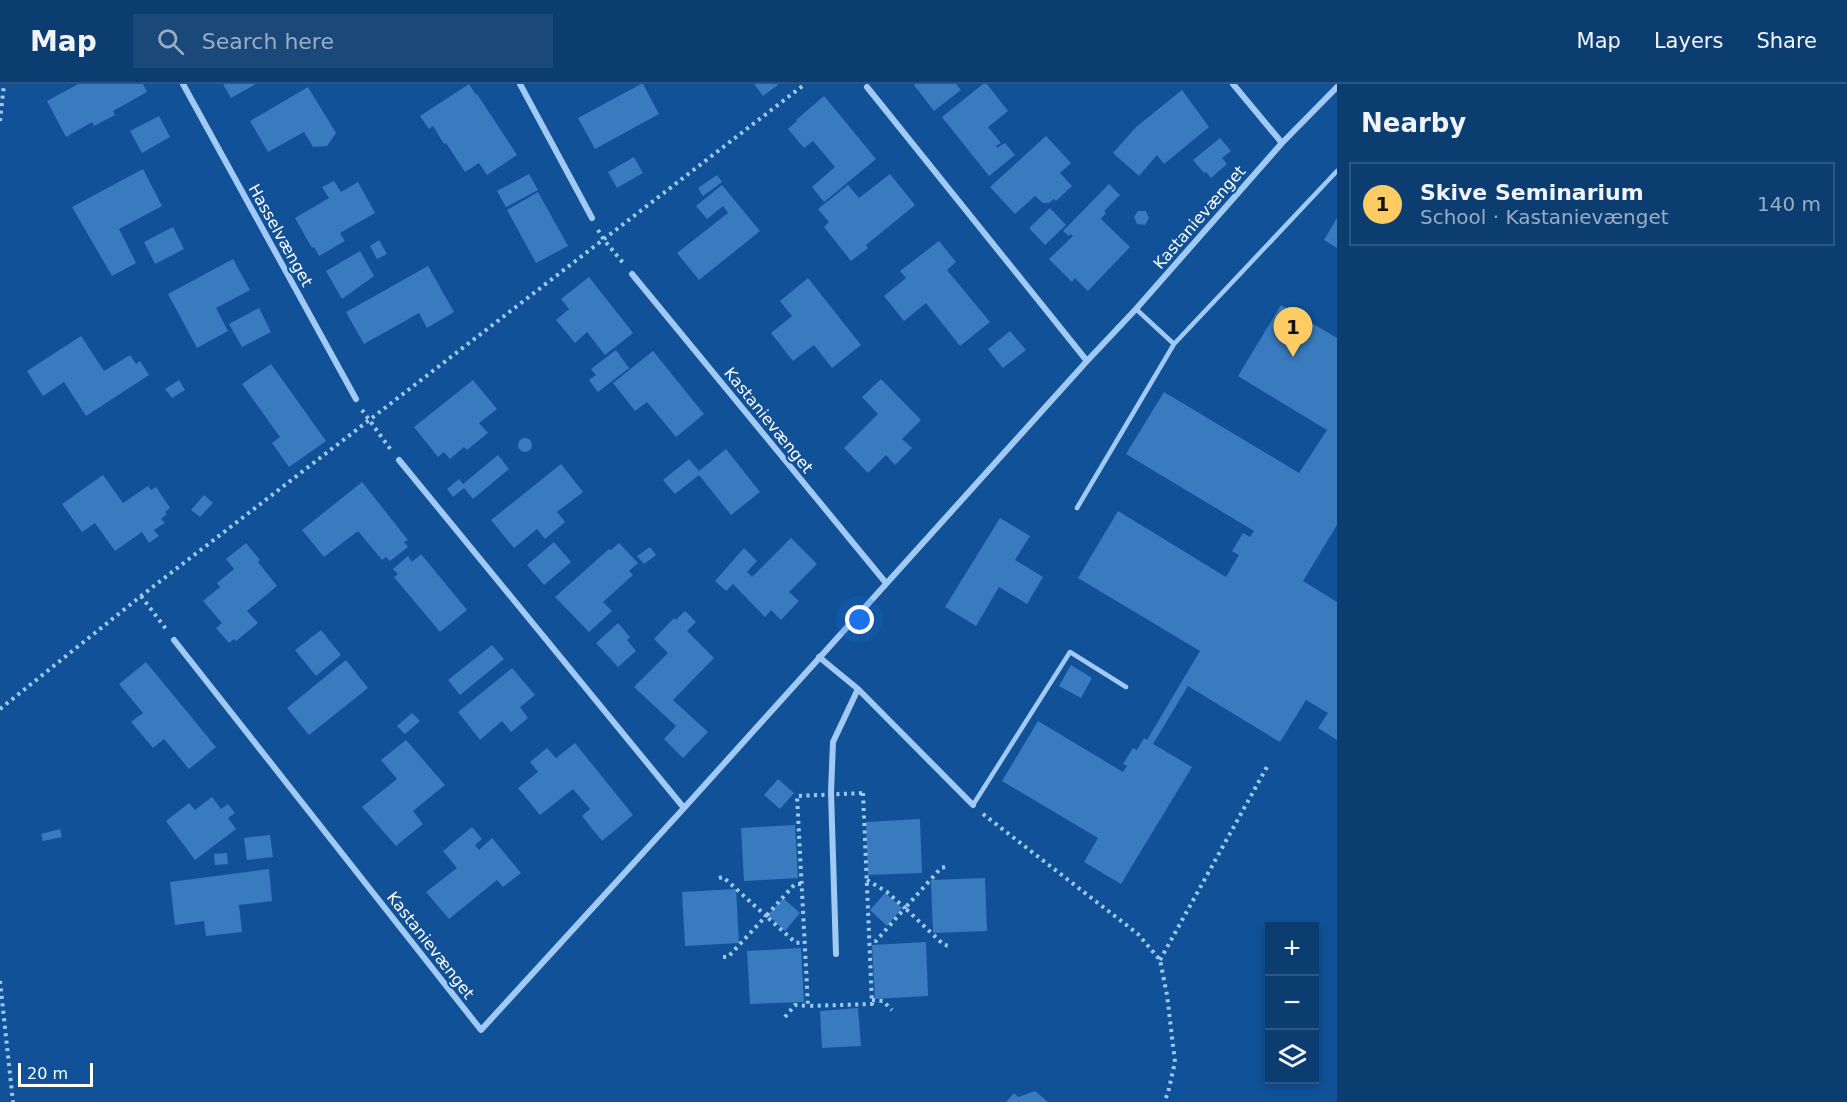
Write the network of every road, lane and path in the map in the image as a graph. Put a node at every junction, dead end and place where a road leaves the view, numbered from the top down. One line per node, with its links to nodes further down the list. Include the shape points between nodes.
1 (4, 84): 8 (path)
2 (183, 84): 17 (street, Hasselvænget)
3 (520, 84): 11 (street)
4 (805, 84): 12 (path)
5 (1233, 84): 9 (street)
6 (867, 87): 16 (street)
7 (1337, 87): 9 (street, Kastanievænget)
8 (0, 121)
9 (1282, 143): 14 (street, Kastanievænget)
10 (1337, 171): 15 (lane)
11 (592, 218): 12 (path)
12 (604, 240): 13 (path); 18 (path)
13 (632, 274): 21 (street, Kastanievænget)
14 (1136, 309): 15 (lane); 16 (street, Kastanievænget)
15 (1174, 344): 20 (lane)
16 (1087, 361): 21 (street, Kastanievænget)
17 (356, 399): 18 (path)
18 (369, 421): 19 (path); 22 (path)
19 (399, 460): 30 (street)
20 (1077, 508)
21 (886, 583): 24 (street, Kastanievænget)
22 (141, 596): 23 (path); 27 (path)
23 (174, 640): 30 (street, Kastanievænget, via 481,1030)
24 (819, 657): 26 (street); 30 (street, Kastanievænget)
25 (1126, 687): 29 (lane, via 1070,652)
26 (858, 689): 29 (street); 40 (street, via 833,742)
27 (0, 709)
28 (1268, 765): 42 (path)
29 (972, 805): 42 (path, via 1138,934)
30 (684, 808)
31 (945, 867): 35 (path)
32 (719, 878): 36 (path, via 723,877)
33 (867, 879): 35 (path)
34 (801, 884): 36 (path, via 795,884)
35 (905, 908): 37 (path, via 876,940); 39 (path, via 944,945)
36 (766, 916): 38 (path, via 796,943); 41 (path, via 728,957)
37 (870, 941)
38 (804, 942)
39 (951, 946)
40 (836, 954)
41 (723, 957)
42 (1160, 960): 49 (path, via 1175,1062)
43 (0, 981): 48 (path)
44 (872, 1000): 46 (path, via 883,1001)
45 (808, 1006): 47 (path, via 795,1005)
46 (892, 1010)
47 (785, 1017)
48 (13, 1102)
49 (1164, 1102)

